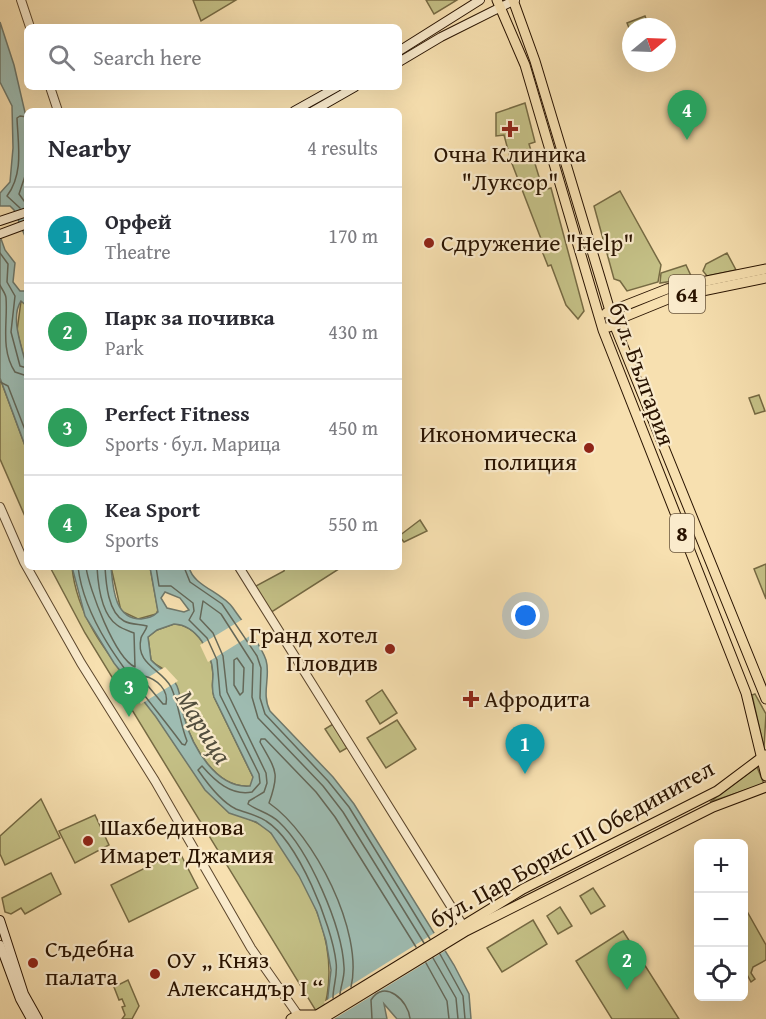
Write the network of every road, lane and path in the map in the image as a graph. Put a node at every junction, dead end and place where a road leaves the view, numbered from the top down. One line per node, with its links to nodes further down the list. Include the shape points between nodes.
1 (21, 0): 5 (street)
2 (480, 0): 6 (main road)
3 (514, 0): 4 (main road); 20 (main road, бул. България / 8, via 536,61)
4 (499, 4): 7 (main road); 21 (main road, бул. България / 8, via 525,65)
5 (29, 24)
6 (402, 49)
7 (402, 60)
8 (51, 90): 11 (street)
9 (332, 90): 12 (main road)
10 (350, 90): 13 (main road)
11 (57, 108)
12 (299, 108)
13 (318, 108)
14 (24, 213): 15 (main road)
15 (0, 221)
16 (24, 225): 17 (main road)
17 (0, 234)
18 (766, 269): 20 (main road, 64, via 667,289)
19 (766, 278): 22 (main road, 64, via 674,297)
20 (609, 311): 21 (main road, 64); 22 (main road, бул. България / 8)
21 (599, 317): 23 (main road, бул. България / 8)
22 (614, 324): 23 (main road, 64); 28 (main road, бул. България / 8)
23 (603, 330): 29 (main road, бул. България / 8, via 742,684)
24 (0, 507): 25 (street)
25 (24, 562)
26 (29, 570): 36 (street, via 226,907)
27 (241, 570): 33 (street)
28 (766, 699)
29 (764, 756): 30 (main road, 8); 33 (main road, бул. Цар Борис III Обединител, via 717,791)
30 (766, 776)
31 (766, 787): 34 (main road, бул. Цар Борис III Обединител, via 705,810)
32 (0, 920): 38 (main road, via 24,994)
33 (462, 924): 34 (main road, бул. Цар Борис III Обединител)
34 (448, 938): 36 (main road, бул. Цар Борис III Обединител)
35 (0, 945): 37 (main road)
36 (303, 1016)
37 (31, 1019)
38 (39, 1019)

